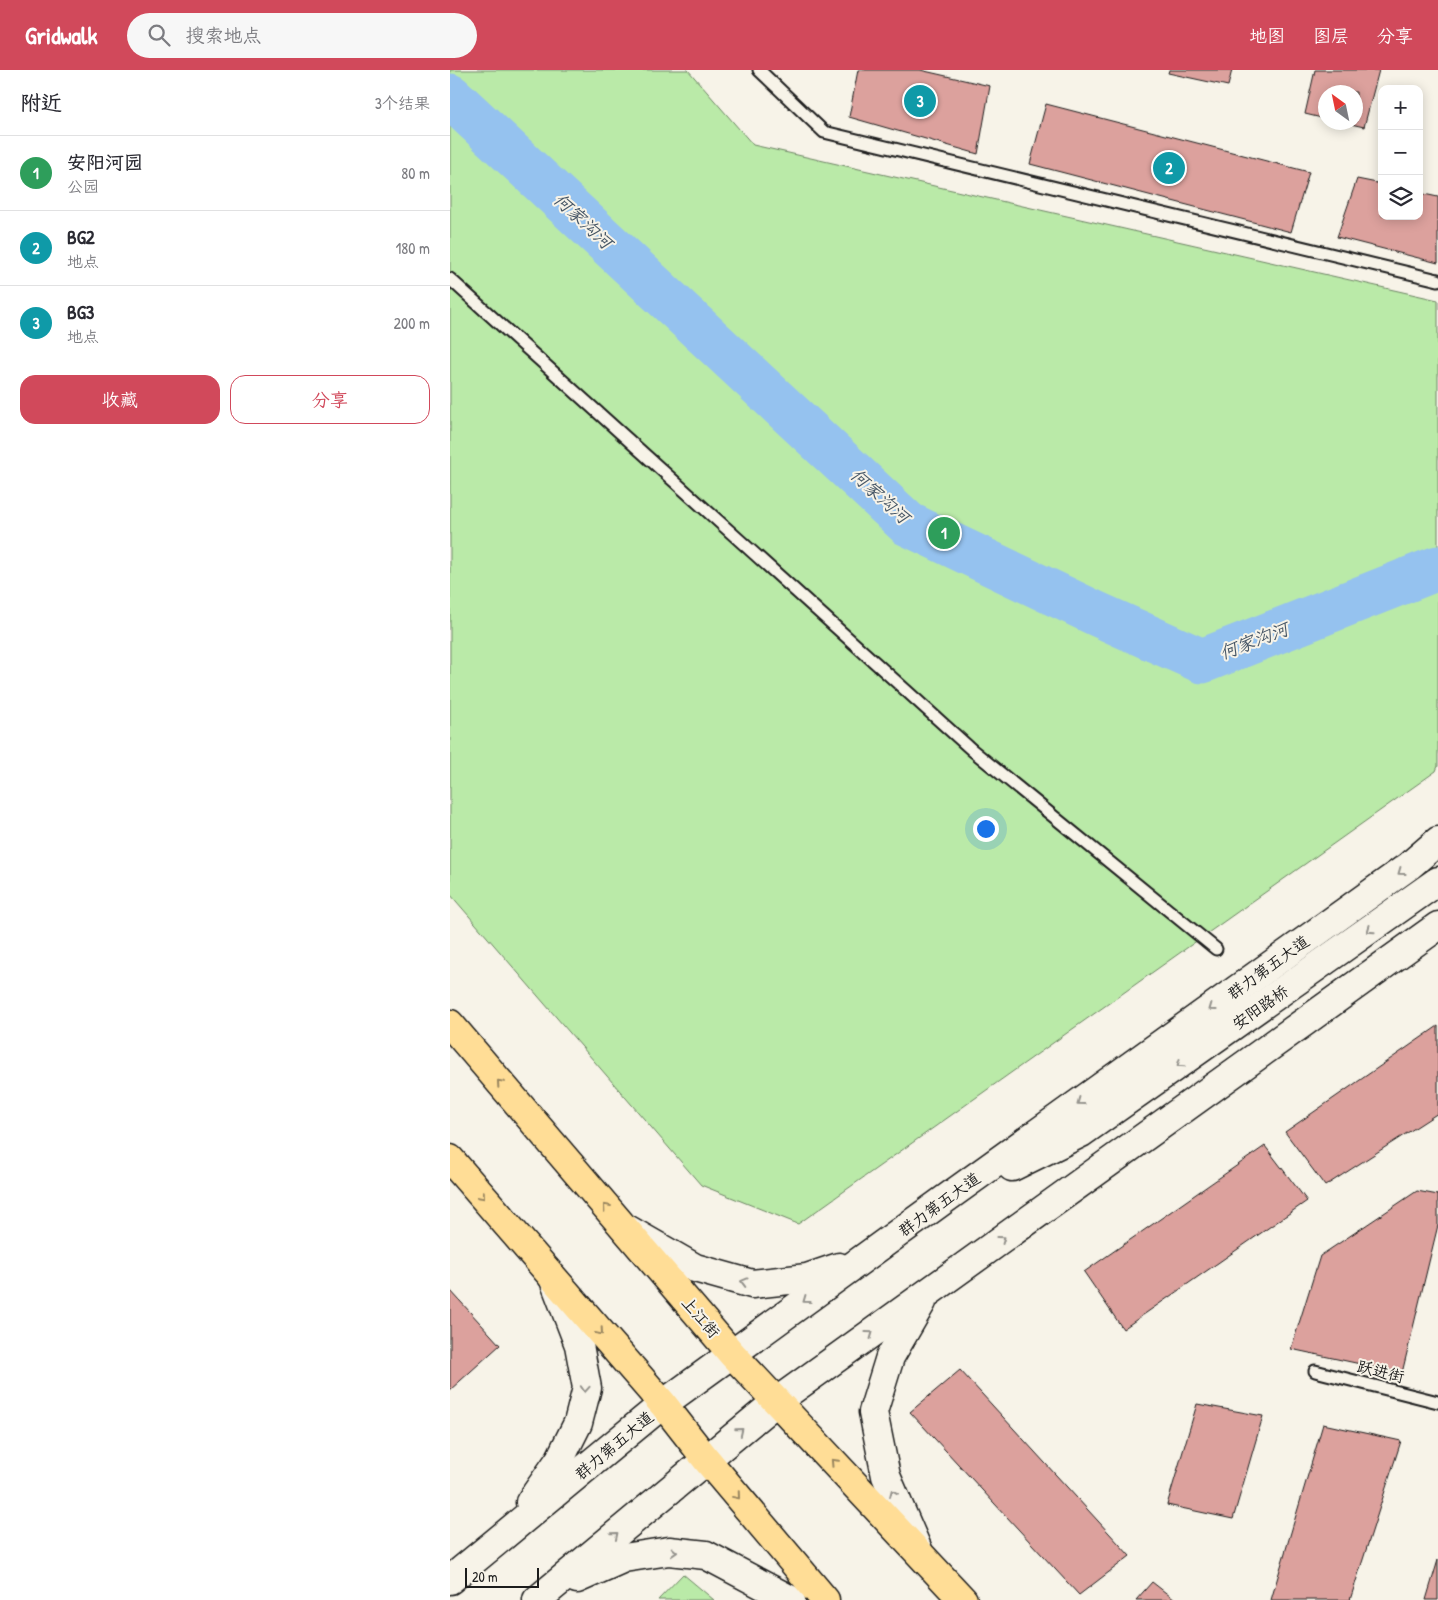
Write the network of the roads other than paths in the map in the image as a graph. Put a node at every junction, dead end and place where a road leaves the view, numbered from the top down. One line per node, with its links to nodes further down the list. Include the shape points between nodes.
1 (759, 70): 3 (lane, via 824,132)
2 (450, 279): 7 (lane, via 972,750)
3 (1438, 280)
4 (1438, 841): 10 (main road, 群力第五大道, one-way to 10, via 1401,872)
5 (1438, 882): 10 (main road, 安阳路桥, one-way to 10, via 1081,1133)
6 (1438, 926): 14 (main road, one-way to 6)
7 (1216, 949)
8 (450, 1024): 11 (main road, 上江街, one-way to 8)
9 (450, 1159): 13 (main road, one-way to 13)
10 (941, 1202): 12 (main road, 群力第五大道)
11 (624, 1228): 12 (main road, one-way to 11, via 807,1278 752,1284 695,1268); 15 (main road, 上江街)
12 (860, 1261): 15 (main road, 群力第五大道, one-way to 15)
13 (552, 1276): 19 (main road, one-way to 19); 21 (main road, one-way to 21, via 579,1345 587,1388 578,1423 560,1459)
14 (927, 1293): 17 (main road, one-way to 14); 22 (main road, one-way to 14, via 886,1476 873,1412 890,1357)
15 (732, 1354): 17 (main road, 上江街); 19 (main road, 群力第五大道)
16 (1315, 1371): 18 (lane, 跃进街)
17 (777, 1401): 20 (main road, one-way to 17); 22 (main road, 上江街, one-way to 17)
18 (1438, 1402)
19 (663, 1404): 20 (main road); 21 (main road, 群力第五大道)
20 (706, 1459): 24 (main road, one-way to 20); 26 (main road, one-way to 26)
21 (512, 1530): 23 (main road, 群力第五大道)
22 (919, 1554): 27 (main road, 上江街)
23 (450, 1580)
24 (542, 1596): 25 (main road, one-way to 25, via 624,1558 669,1551 706,1555)
25 (791, 1600)
26 (825, 1600)
27 (963, 1600)

